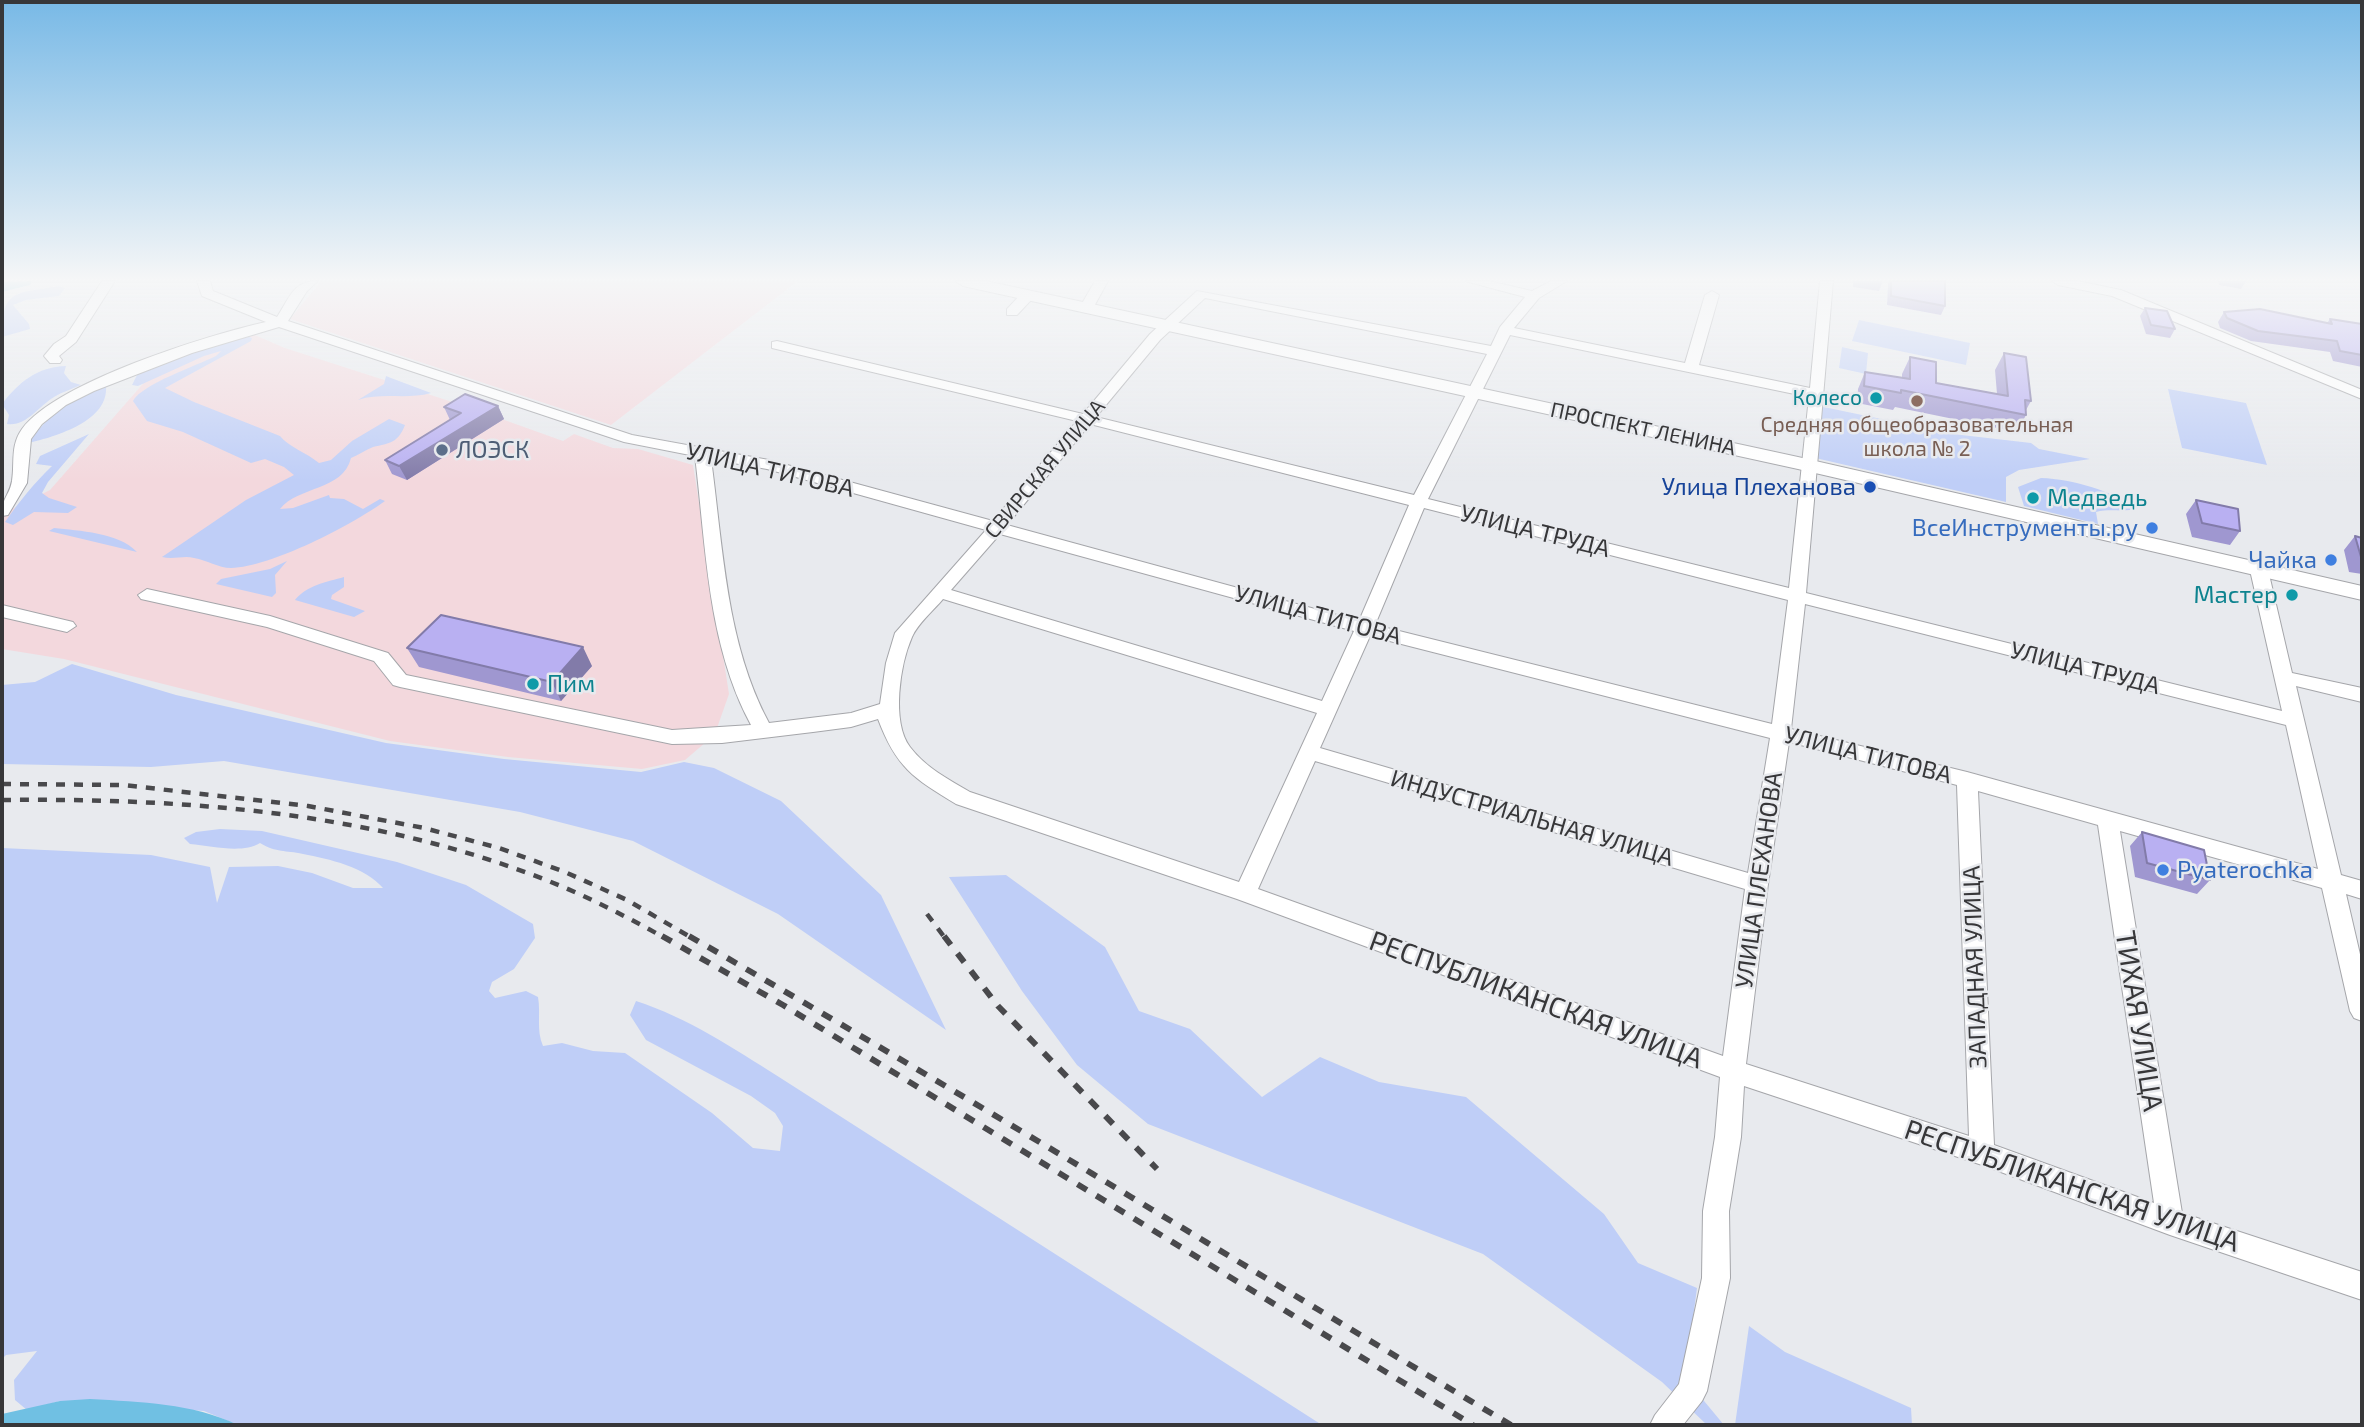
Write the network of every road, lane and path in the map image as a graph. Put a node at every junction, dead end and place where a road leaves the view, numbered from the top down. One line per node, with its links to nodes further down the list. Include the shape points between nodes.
1 (58, 348): 14 (street, via 51,356)
2 (191, 348): 23 (street, via 80,392 45,413 21,443 20,479)
3 (354, 348): 20 (street, УЛИЦА ТИТОВА, via 629,439)
4 (788, 348): 19 (street, УЛИЦА ТРУДА)
5 (1149, 348): 19 (street, СВИРСКАЯ УЛИЦА)
6 (1272, 348): 16 (main road, ПРОСПЕКТ ЛЕНИНА)
7 (1477, 348): 13 (street, СВИРСКАЯ УЛИЦА)
8 (1497, 348): 13 (street)
9 (1593, 348): 15 (street)
10 (1697, 348): 15 (street)
11 (1822, 348): 17 (street, УЛИЦА ПЛЕХАНОВА)
12 (2248, 348): 18 (street)
13 (1495, 351): 16 (street)
14 (55, 360)
15 (1691, 367): 17 (street)
16 (1476, 392): 21 (main road, ПРОСПЕКТ ЛЕНИНА); 22 (street)
17 (1818, 394): 21 (street, УЛИЦА ПЛЕХАНОВА)
18 (2362, 395)
19 (1087, 419): 22 (street, УЛИЦА ТРУДА); 24 (street, СВИРСКАЯ УЛИЦА)
20 (702, 453): 24 (street, УЛИЦА ТИТОВА, via 768,465); 38 (street, via 723,616 743,693)
21 (1810, 466): 25 (main road, ПРОСПЕКТ ЛЕНИНА); 29 (street, УЛИЦА ПЛЕХАНОВА)
22 (1419, 501): 29 (street, УЛИЦА ТРУДА); 32 (street)
23 (2, 511)
24 (996, 528): 26 (street, СВИРСКАЯ УЛИЦА); 32 (street, УЛИЦА ТИТОВА)
25 (2259, 570): 27 (main road, ПРОСПЕКТ ЛЕНИНА); 33 (street)
26 (943, 588): 35 (street, РЕСПУБЛИКАНСКАЯ УЛИЦА, via 904,633); 36 (street)
27 (2362, 593)
28 (147, 596): 38 (street, via 271,622 381,657 400,680 672,737)
29 (1797, 596): 37 (street, УЛИЦА ТРУДА); 39 (street, УЛИЦА ПЛЕХАНОВА)
30 (2, 611): 31 (street)
31 (67, 626)
32 (1364, 628): 36 (street); 39 (street, УЛИЦА ТИТОВА)
33 (2283, 677): 34 (street); 37 (street)
34 (2362, 695)
35 (888, 709): 38 (street, via 851,720); 46 (street, РЕСПУБЛИКАНСКАЯ УЛИЦА, via 900,749 923,774 963,799)
36 (1327, 709): 40 (street)
37 (2292, 720): 43 (street)
38 (763, 730)
39 (1781, 733): 41 (street, УЛИЦА ТИТОВА); 44 (street, УЛИЦА ПЛЕХАНОВА)
40 (1308, 751): 44 (street, ИНДУСТРИАЛЬНАЯ УЛИЦА); 46 (street)
41 (1967, 780): 42 (street, УЛИЦА ТИТОВА); 49 (street, ЗАПАДНАЯ УЛИЦА)
42 (2108, 819): 43 (street, УЛИЦА ТИТОВА); 50 (street, ТИХАЯ УЛИЦА)
43 (2330, 882): 45 (street, УЛИЦА ТИТОВА); 47 (street)
44 (1757, 884): 48 (street, УЛИЦА ПЛЕХАНОВА)
45 (2362, 890)
46 (1245, 893): 48 (street, РЕСПУБЛИКАНСКАЯ УЛИЦА)
47 (2362, 1011)
48 (1732, 1071): 49 (street, РЕСПУБЛИКАНСКАЯ УЛИЦА); 52 (street, УЛИЦА ПЛЕХАНОВА, via 1728,1137 1716,1211 1716,1278 1692,1391)
49 (1982, 1153): 50 (street, РЕСПУБЛИКАНСКАЯ УЛИЦА)
50 (2170, 1222): 51 (street, РЕСПУБЛИКАНСКАЯ УЛИЦА)
51 (2362, 1286)
52 (1665, 1425)

